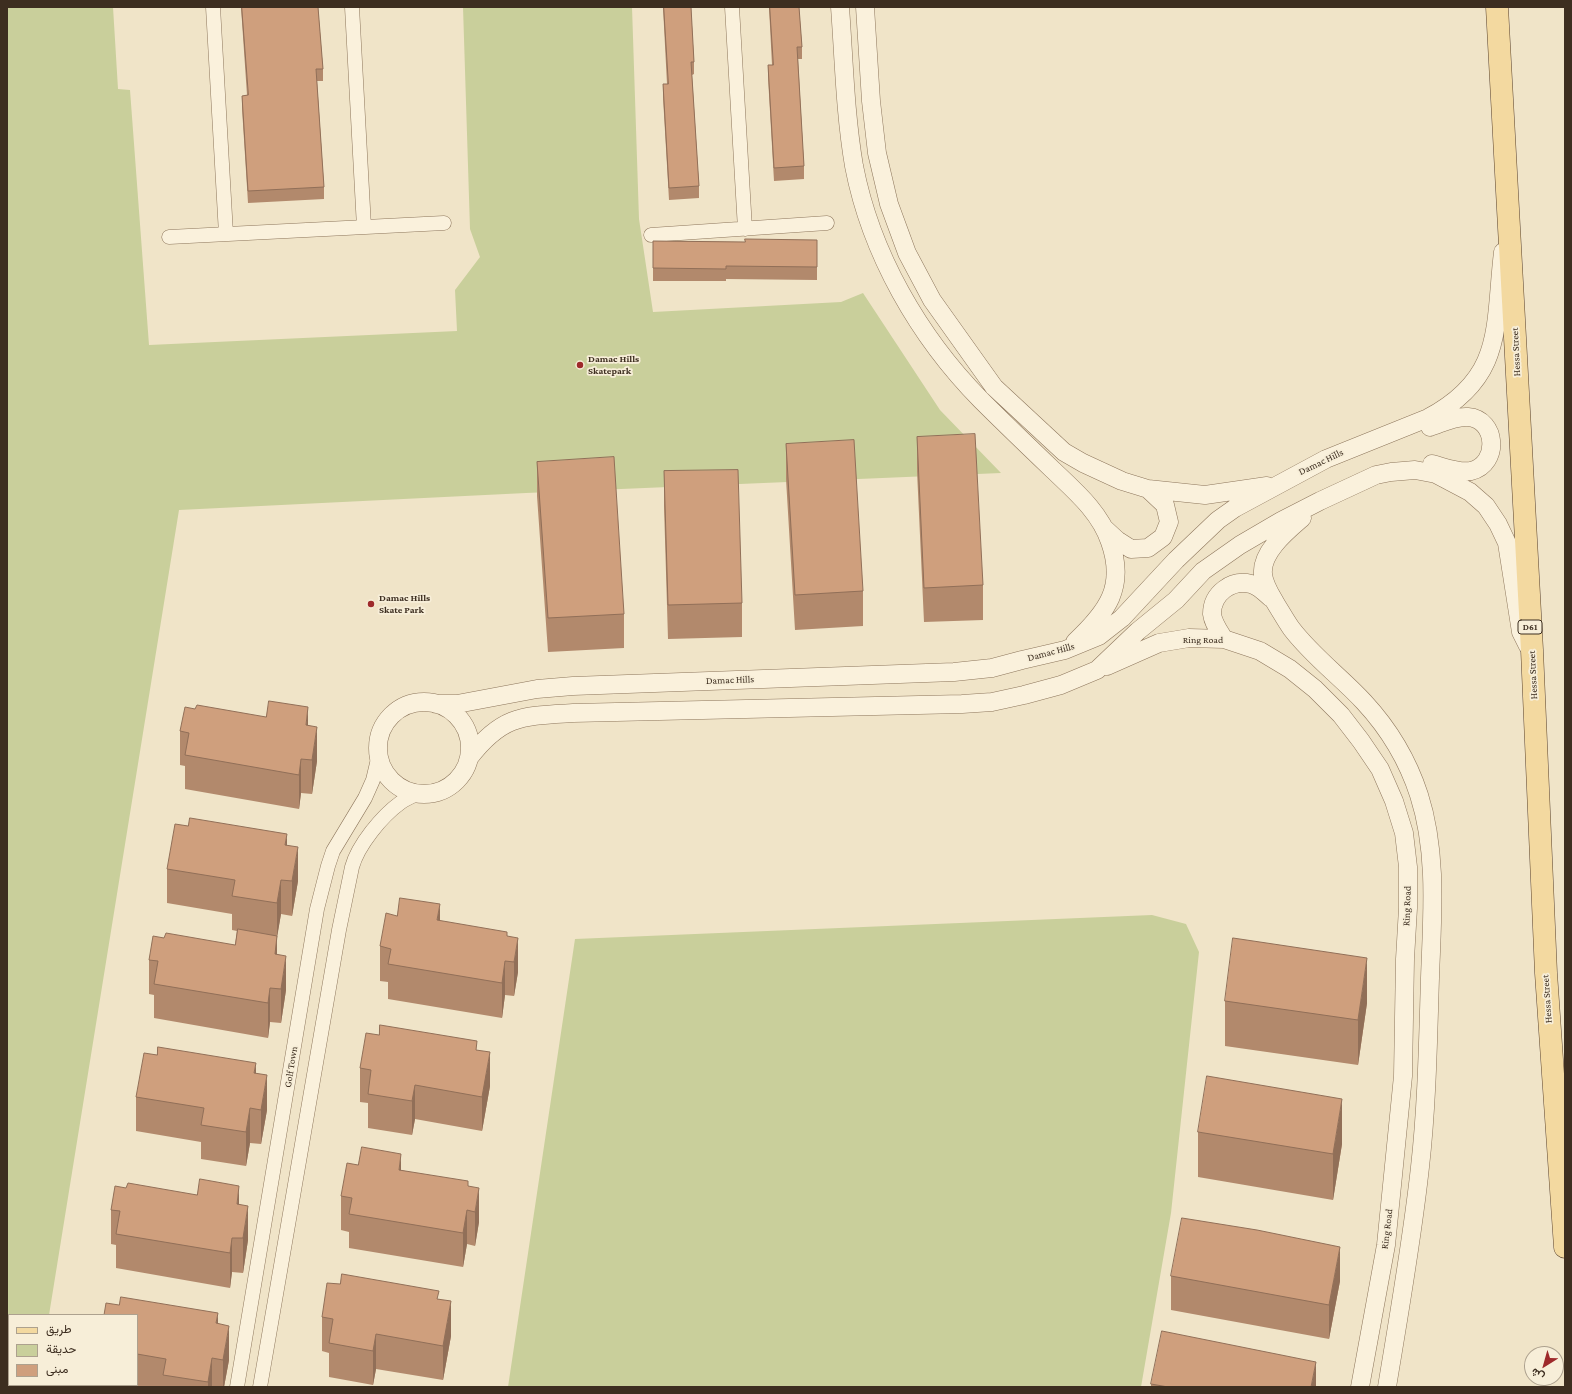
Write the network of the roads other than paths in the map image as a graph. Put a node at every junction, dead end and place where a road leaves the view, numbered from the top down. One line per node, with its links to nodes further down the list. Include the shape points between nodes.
1 (213, 7): 12 (street)
2 (352, 7): 10 (street)
3 (732, 7): 11 (street)
4 (840, 7): 20 (street, via 847,113 855,166 868,218 888,268 914,315 945,360 981,400 1091,508)
5 (865, 7): 18 (street, via 876,153 889,204 907,254 932,300 994,387 1064,452 1122,481)
6 (1497, 7): 7 (main road, Hessa Street / D61)
7 (1508, 207): 15 (street, Damac Hills, via 1495,337 1482,371 1471,386 1444,410); 24 (main road, Hessa Street / D61)
8 (444, 223): 10 (street)
9 (827, 223): 11 (street)
10 (364, 227): 12 (street)
11 (745, 229): 13 (street)
12 (226, 234): 14 (street)
13 (651, 235)
14 (169, 237)
15 (1382, 436): 16 (street, via 1410,432 1459,417 1470,417 1480,421 1492,438 1488,458 1481,466 1472,470 1461,471 1427,462 1414,462); 17 (street, Damac Hills, via 1326,458)
16 (1391, 472): 19 (street, via 1376,475); 24 (street, via 1416,470 1436,474 1470,492 1486,506 1507,543 1521,632)
17 (1278, 484): 18 (street, via 1205,495); 23 (street, Damac Hills, via 1218,520 1176,560 1122,618 1099,636)
18 (1148, 488): 20 (street, via 1166,505 1169,522 1163,537 1148,548 1131,549)
19 (1320, 501): 21 (street, via 1276,541 1266,558 1263,572 1267,588); 25 (street, via 1256,536 1203,571 1176,600)
20 (1104, 528): 23 (street, via 1117,571 1112,591 1104,612)
21 (1275, 602): 22 (street, via 1252,584 1238,583 1225,589 1216,600 1212,614 1214,623); 34 (street, via 1291,628 1365,703 1387,730 1406,762 1419,795 1428,830 1432,911 1426,1086 1409,1252)
22 (1224, 639): 25 (street, Ring Road, via 1189,638 1159,643); 33 (street, Ring Road, via 1260,651 1290,669 1342,715 1380,770 1394,801 1404,833 1408,867 1408,908 1403,1076 1386,1245)
23 (1065, 650): 26 (street, Damac Hills, via 992,668 954,672 573,686 537,689 457,704)
24 (1532, 650): 30 (main road, Hessa Street / D61, via 1546,973)
25 (1096, 670): 27 (street, via 1061,685 992,702 537,715 517,719 498,728)
26 (436, 704): 27 (street, via 452,711 463,724 470,741); 28 (street, via 412,703 401,707 390,716 382,727 378,740)
27 (469, 758): 29 (street, via 465,769 450,786 439,792)
28 (378, 759): 29 (street, via 392,782 403,790); 31 (street, Golf Town, via 365,798 333,851 317,909)
29 (416, 794): 32 (street, via 400,803 375,829 362,845 352,866)
30 (1565, 1247)
31 (237, 1387)
32 (260, 1387)
33 (1360, 1387)
34 (1387, 1387)

